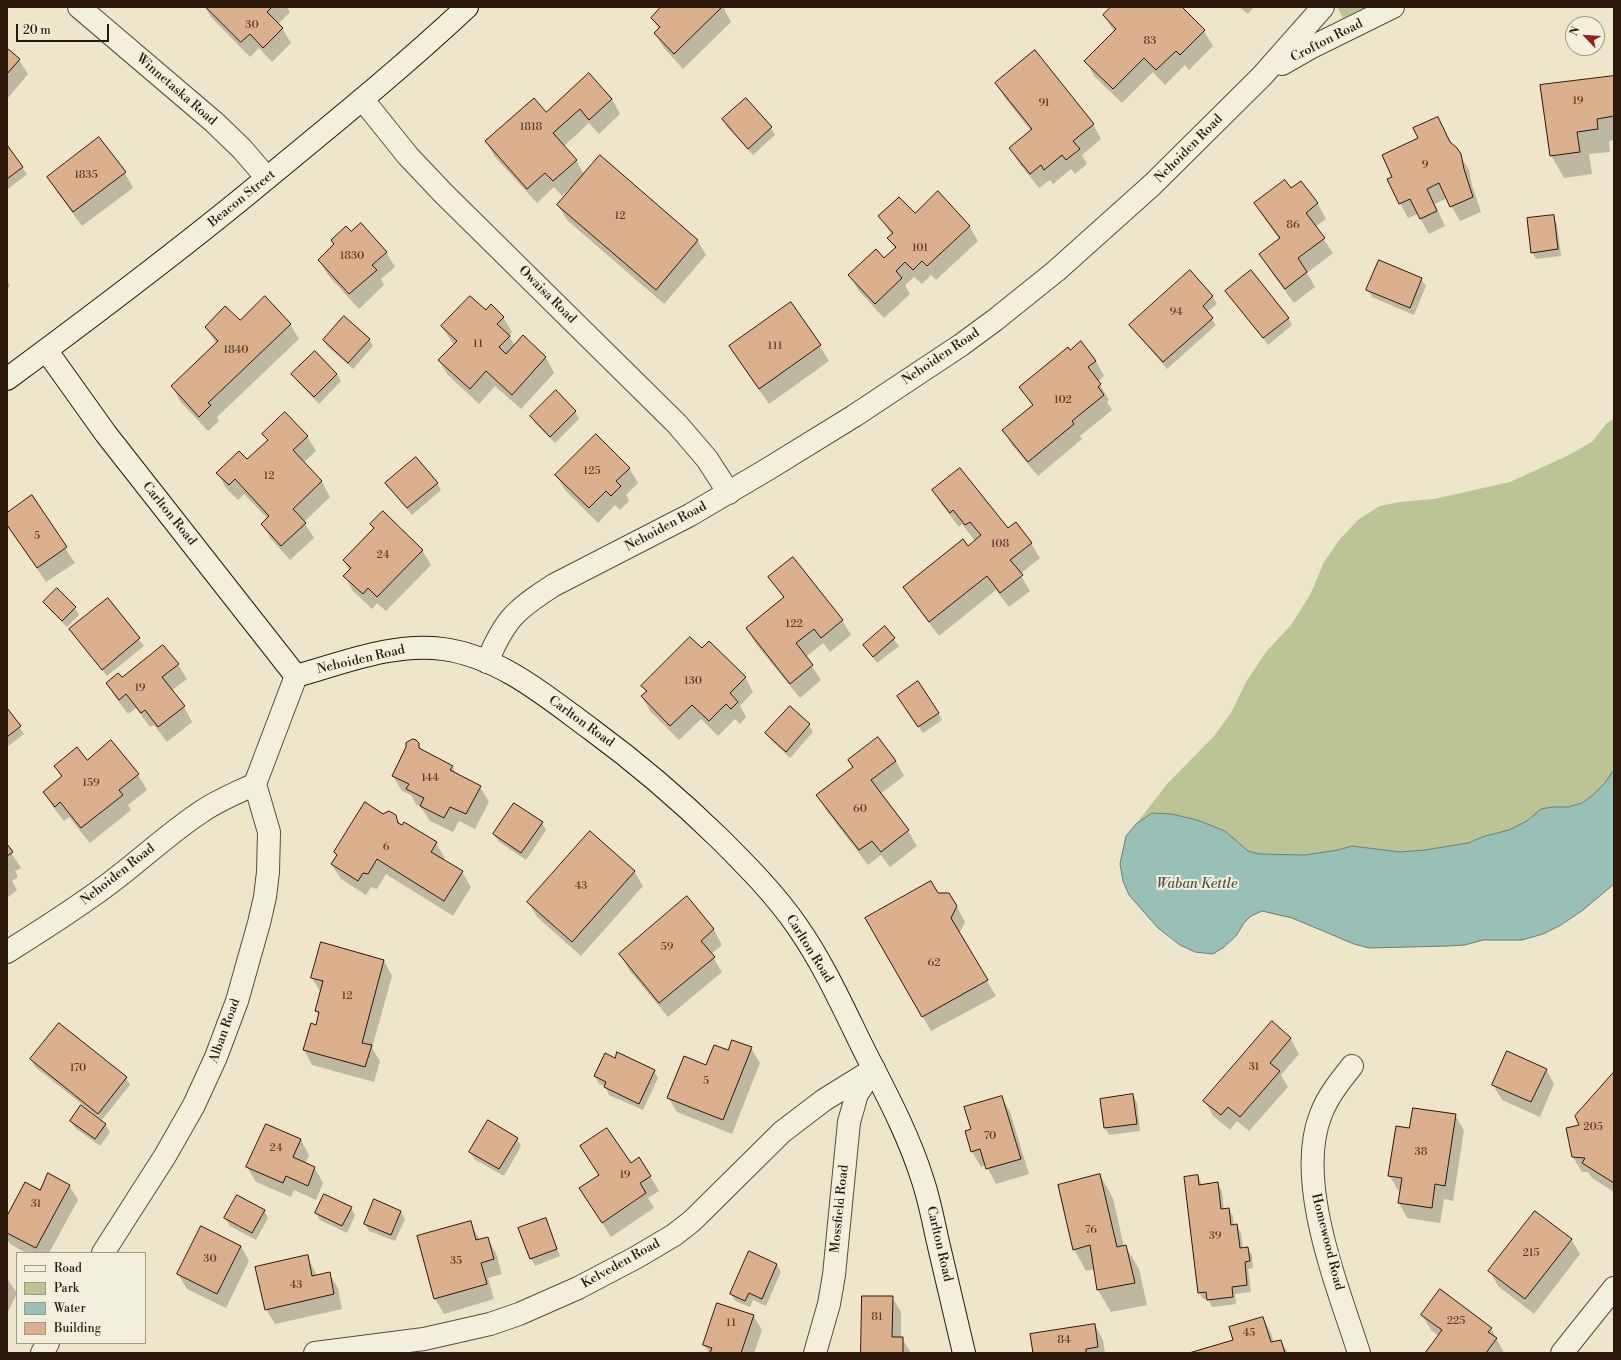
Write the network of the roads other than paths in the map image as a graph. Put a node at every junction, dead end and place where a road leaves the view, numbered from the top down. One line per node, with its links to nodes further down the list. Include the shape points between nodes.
1 (79, 7): 7 (street, Winnetaska Road, via 214,122)
2 (467, 7): 6 (street, Beacon Street)
3 (1323, 7): 5 (street, Nehoiden Road)
4 (1393, 7): 5 (street, Crofton Road, via 1310,48)
5 (1262, 76): 10 (street, Nehoiden Road, via 1152,186 1027,295 961,345 854,416)
6 (363, 100): 7 (street, Beacon Street); 10 (street, Owaisa Road, via 408,156 443,193 677,424 707,459)
7 (267, 178): 8 (street, Beacon Street, via 145,276)
8 (46, 350): 9 (street, Beacon Street); 12 (street, Carlton Road, via 120,452)
9 (7, 379)
10 (729, 493): 11 (street, Nehoiden Road, via 535,597 508,620)
11 (487, 662): 12 (street, Nehoiden Road, via 445,649 404,648); 16 (street, Carlton Road, via 547,697 643,768 738,857 782,906 810,946)
12 (296, 676): 13 (street)
13 (255, 784): 14 (street, Nehoiden Road, via 201,811 91,897); 17 (street, Alban Road, via 269,832 268,872 259,923 239,994 222,1044 194,1105 165,1156)
14 (7, 952)
15 (1352, 1066): 24 (street, Homewood Road, via 1330,1095 1321,1115 1315,1136 1312,1174 1314,1195 1326,1246)
16 (874, 1069): 21 (street, Kelveden Road, via 824,1100 782,1132 692,1221 674,1235 578,1288 490,1324 424,1339); 22 (street, Mossfield Road, via 863,1082 852,1107 834,1275 829,1304); 23 (street, Carlton Road, via 900,1122 924,1183)
17 (104, 1252)
18 (1614, 1288): 25 (street)
19 (47, 1344): 20 (street)
20 (42, 1353)
21 (315, 1353)
22 (815, 1353)
23 (964, 1353)
24 (1359, 1353)
25 (1562, 1353)

